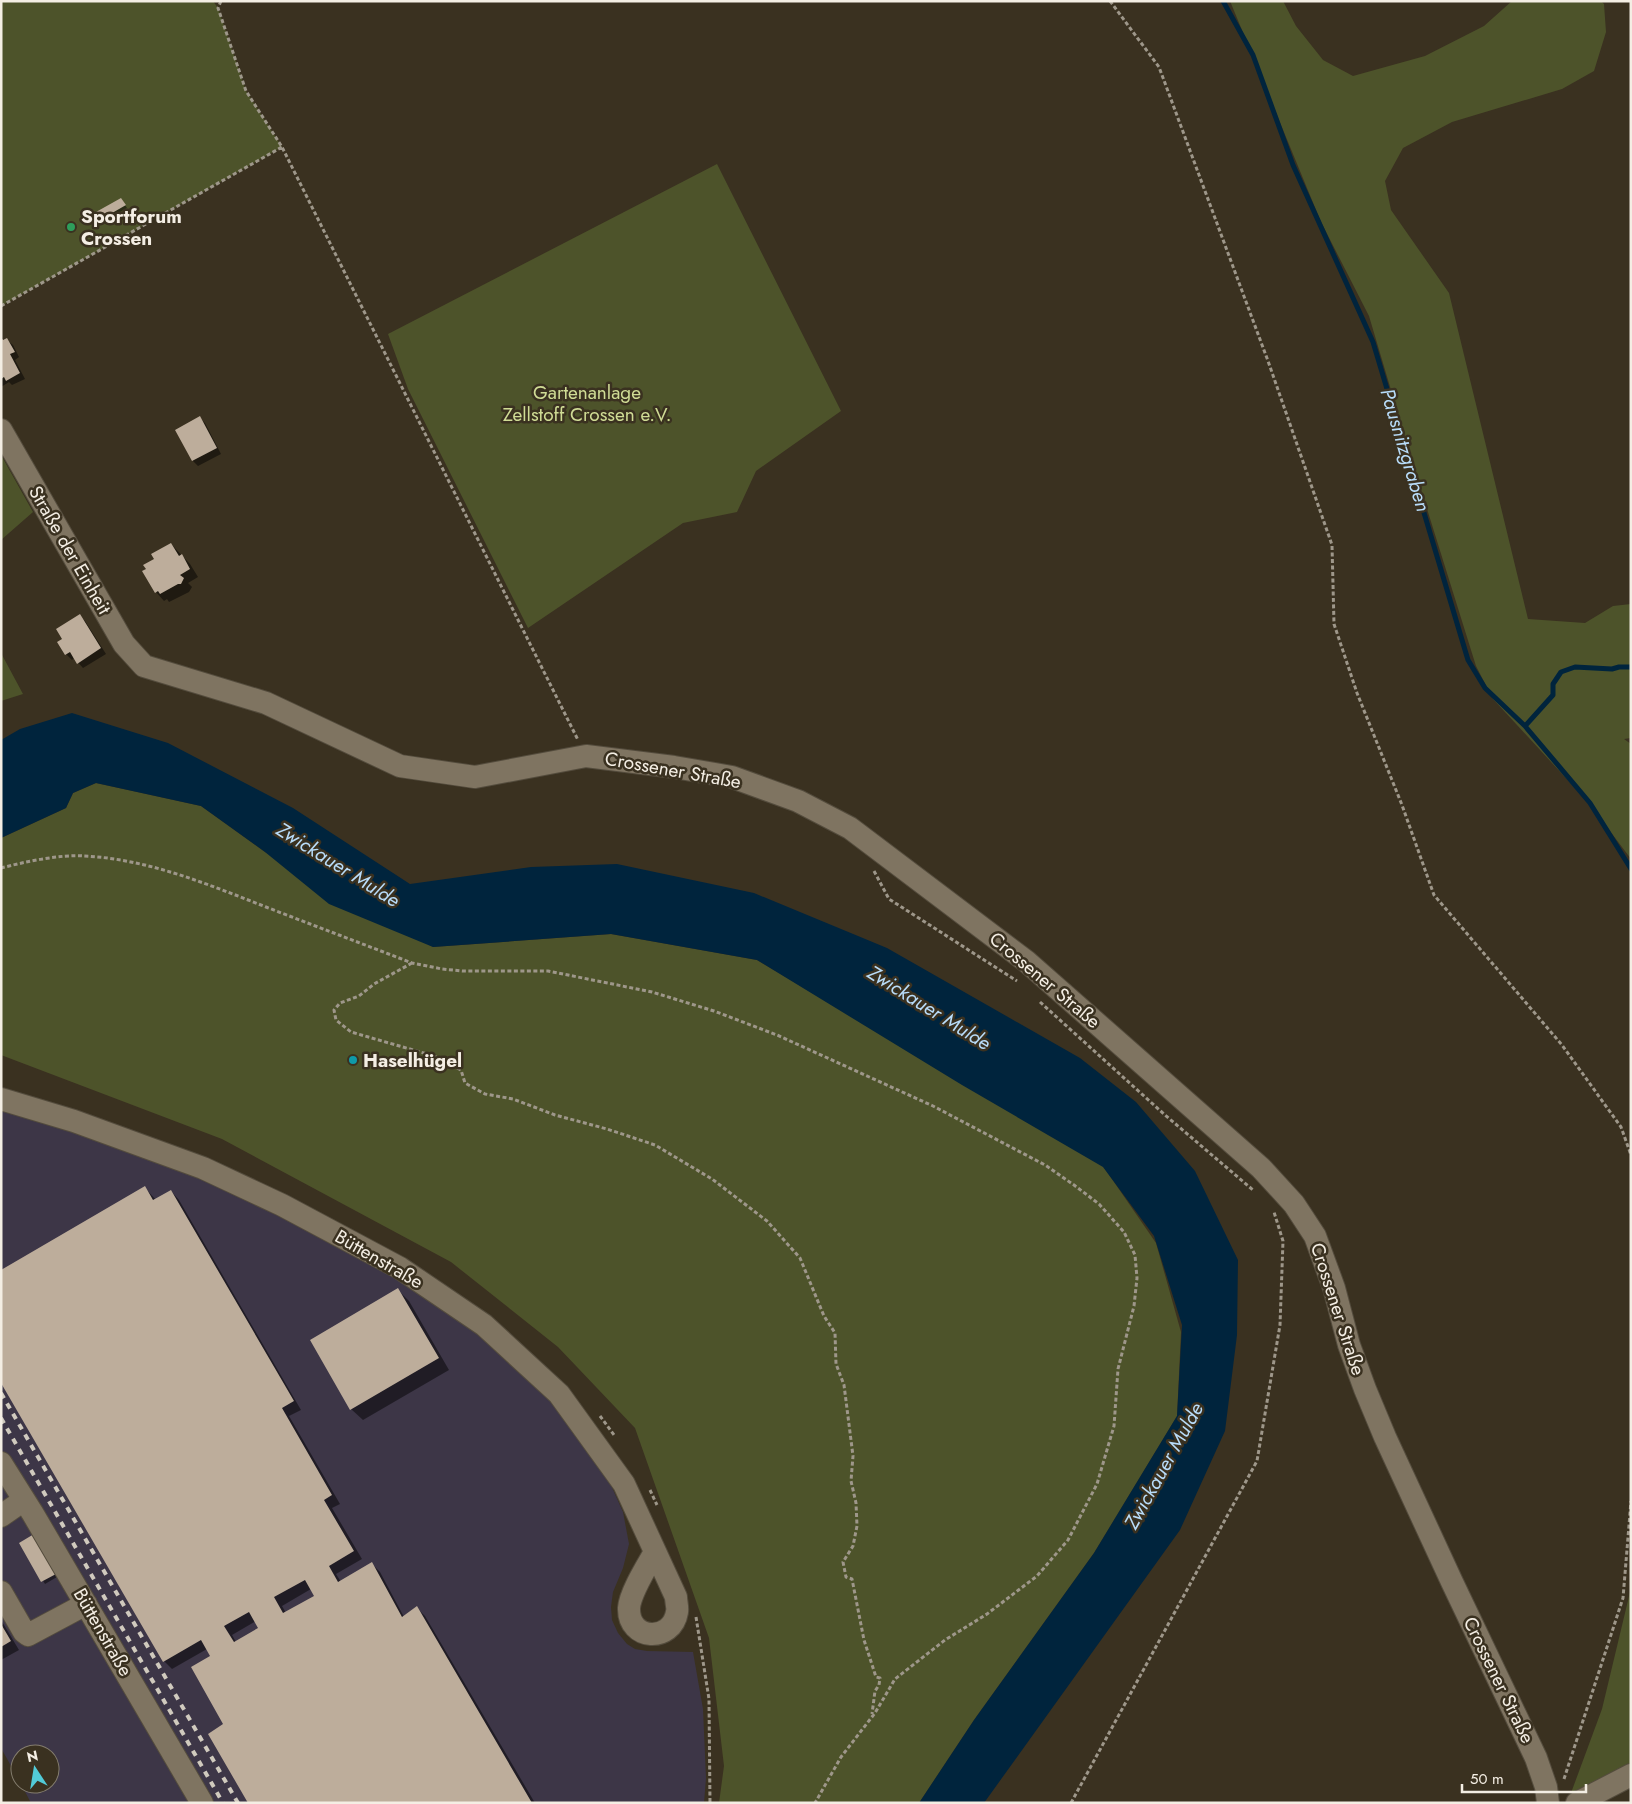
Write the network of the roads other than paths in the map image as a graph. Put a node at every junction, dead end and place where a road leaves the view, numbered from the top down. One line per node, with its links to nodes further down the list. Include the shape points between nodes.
1 (1, 430): 2 (street, Straße der Einheit, via 124,644)
2 (144, 666): 12 (street, Crossener Straße, via 266,703 400,766 475,776 586,756 732,777 798,800 850,828 1026,961 1261,1168 1294,1204 1315,1236 1334,1288 1349,1345 1384,1437 1536,1758)
3 (1, 1099): 7 (street, Büttenstraße, via 74,1121 203,1168 282,1205 400,1268 484,1325 559,1394 624,1484)
4 (1, 1463): 5 (street, Büttenstraße)
5 (24, 1500): 6 (street); 9 (street, Büttenstraße)
6 (1, 1516)
7 (655, 1552)
8 (1, 1592): 9 (street, via 28,1635)
9 (86, 1604): 11 (street, Büttenstraße)
10 (1631, 1775): 13 (street)
11 (202, 1803)
12 (1548, 1803)
13 (1576, 1803)

